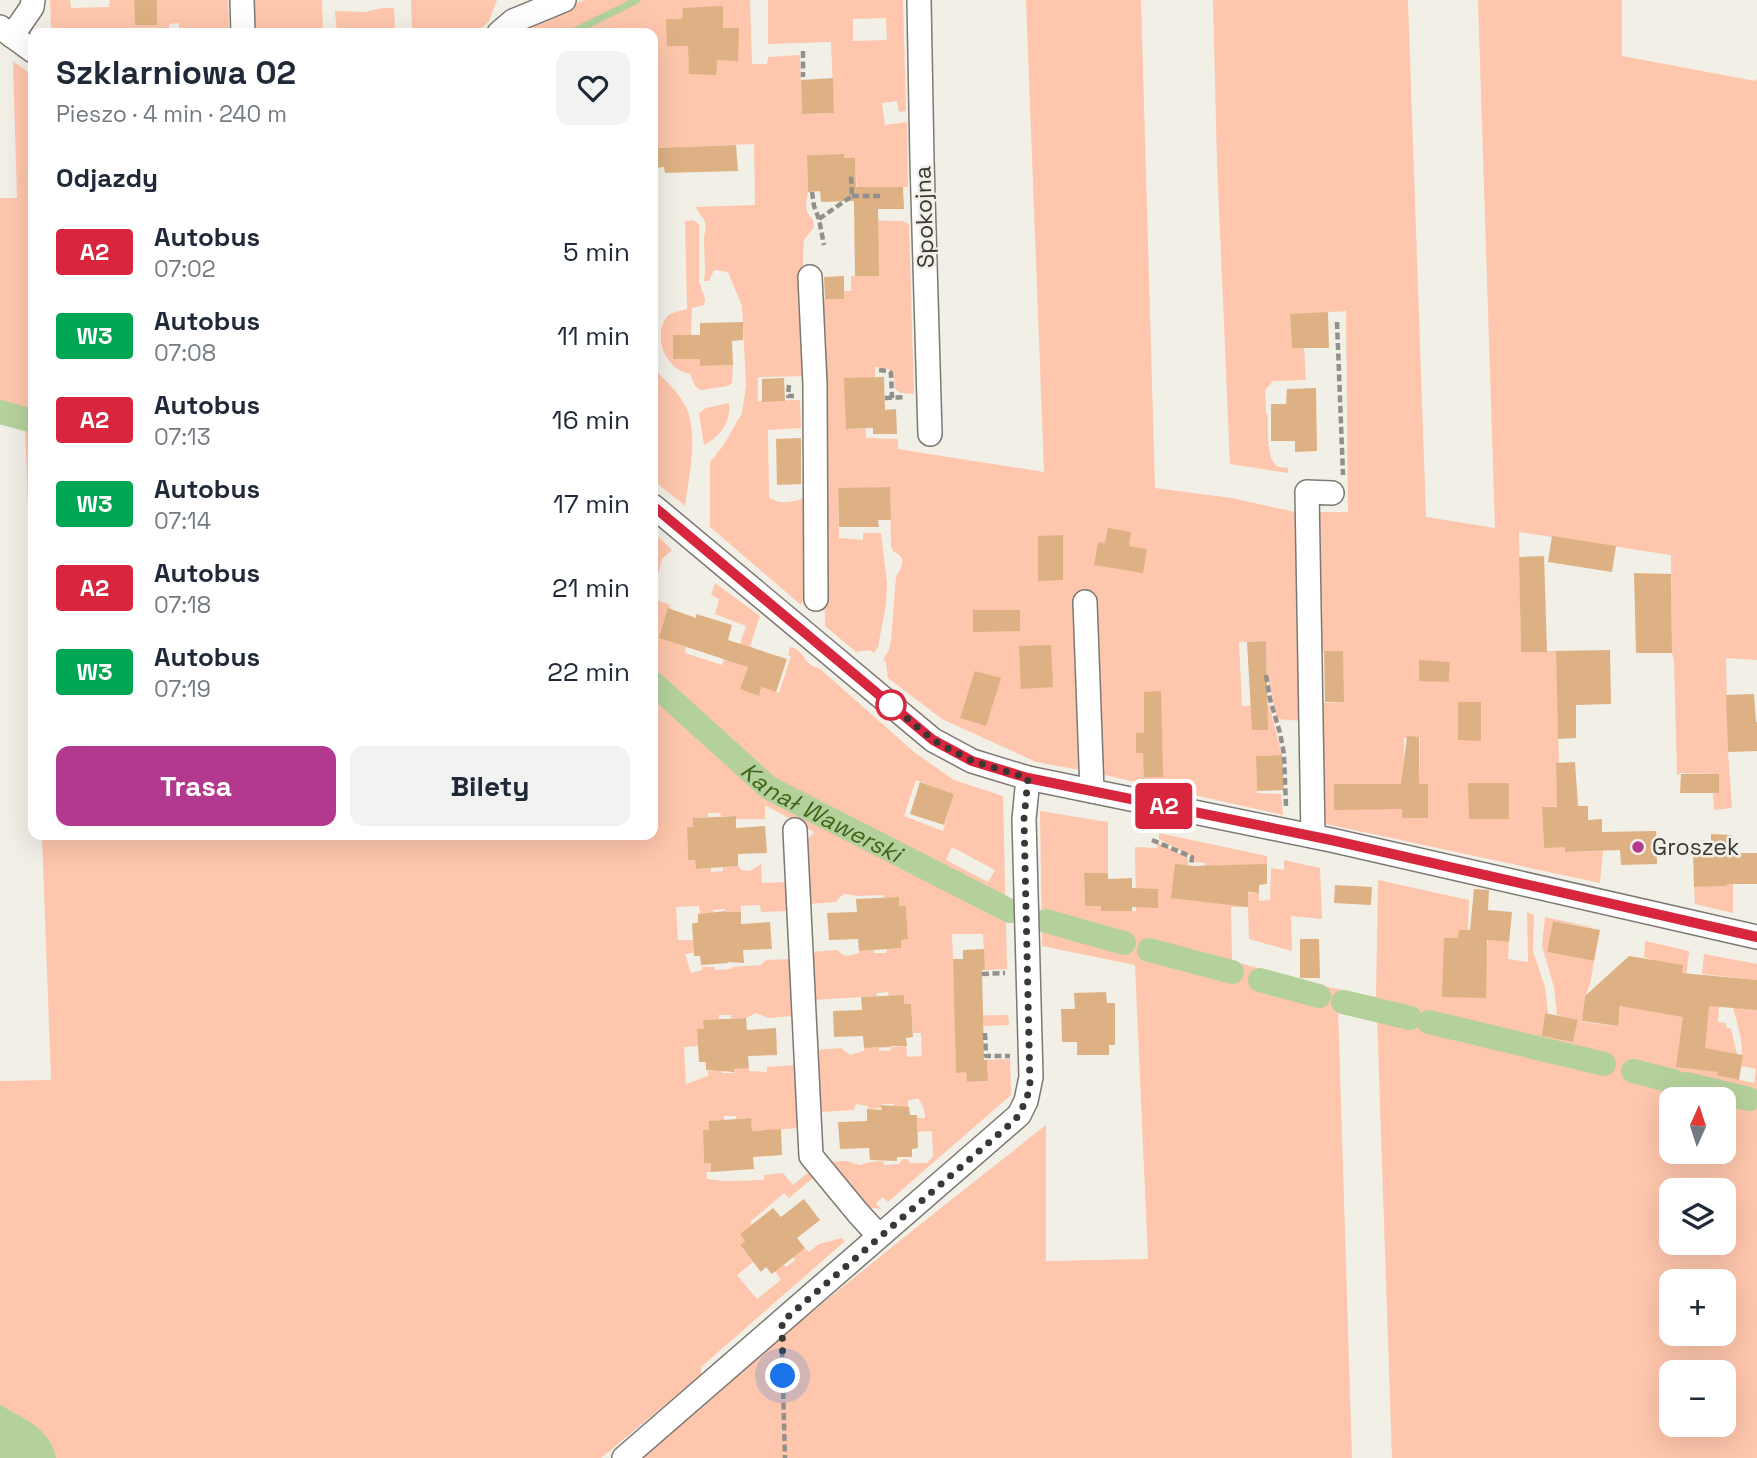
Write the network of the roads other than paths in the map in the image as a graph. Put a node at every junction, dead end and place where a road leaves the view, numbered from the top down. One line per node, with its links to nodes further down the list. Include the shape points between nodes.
1 (33, 0): 7 (street)
2 (242, 0): 6 (street)
3 (564, 0): 5 (street)
4 (919, 0): 10 (street, Spokojna)
5 (509, 18)
6 (243, 28)
7 (6, 32): 8 (street)
8 (28, 47)
9 (810, 277): 13 (street)
10 (930, 434)
11 (1332, 493): 18 (street, via 1307,492)
12 (658, 510): 15 (street, via 933,740 972,761)
13 (816, 599)
14 (1085, 602): 16 (street)
15 (1028, 778): 16 (street); 20 (street, via 1024,819 1031,1077 1026,1101 1016,1119)
16 (1092, 791): 18 (street)
17 (795, 830): 20 (street, via 811,1156)
18 (1313, 832): 19 (street)
19 (1757, 937)
20 (879, 1236): 21 (street)
21 (624, 1458)

